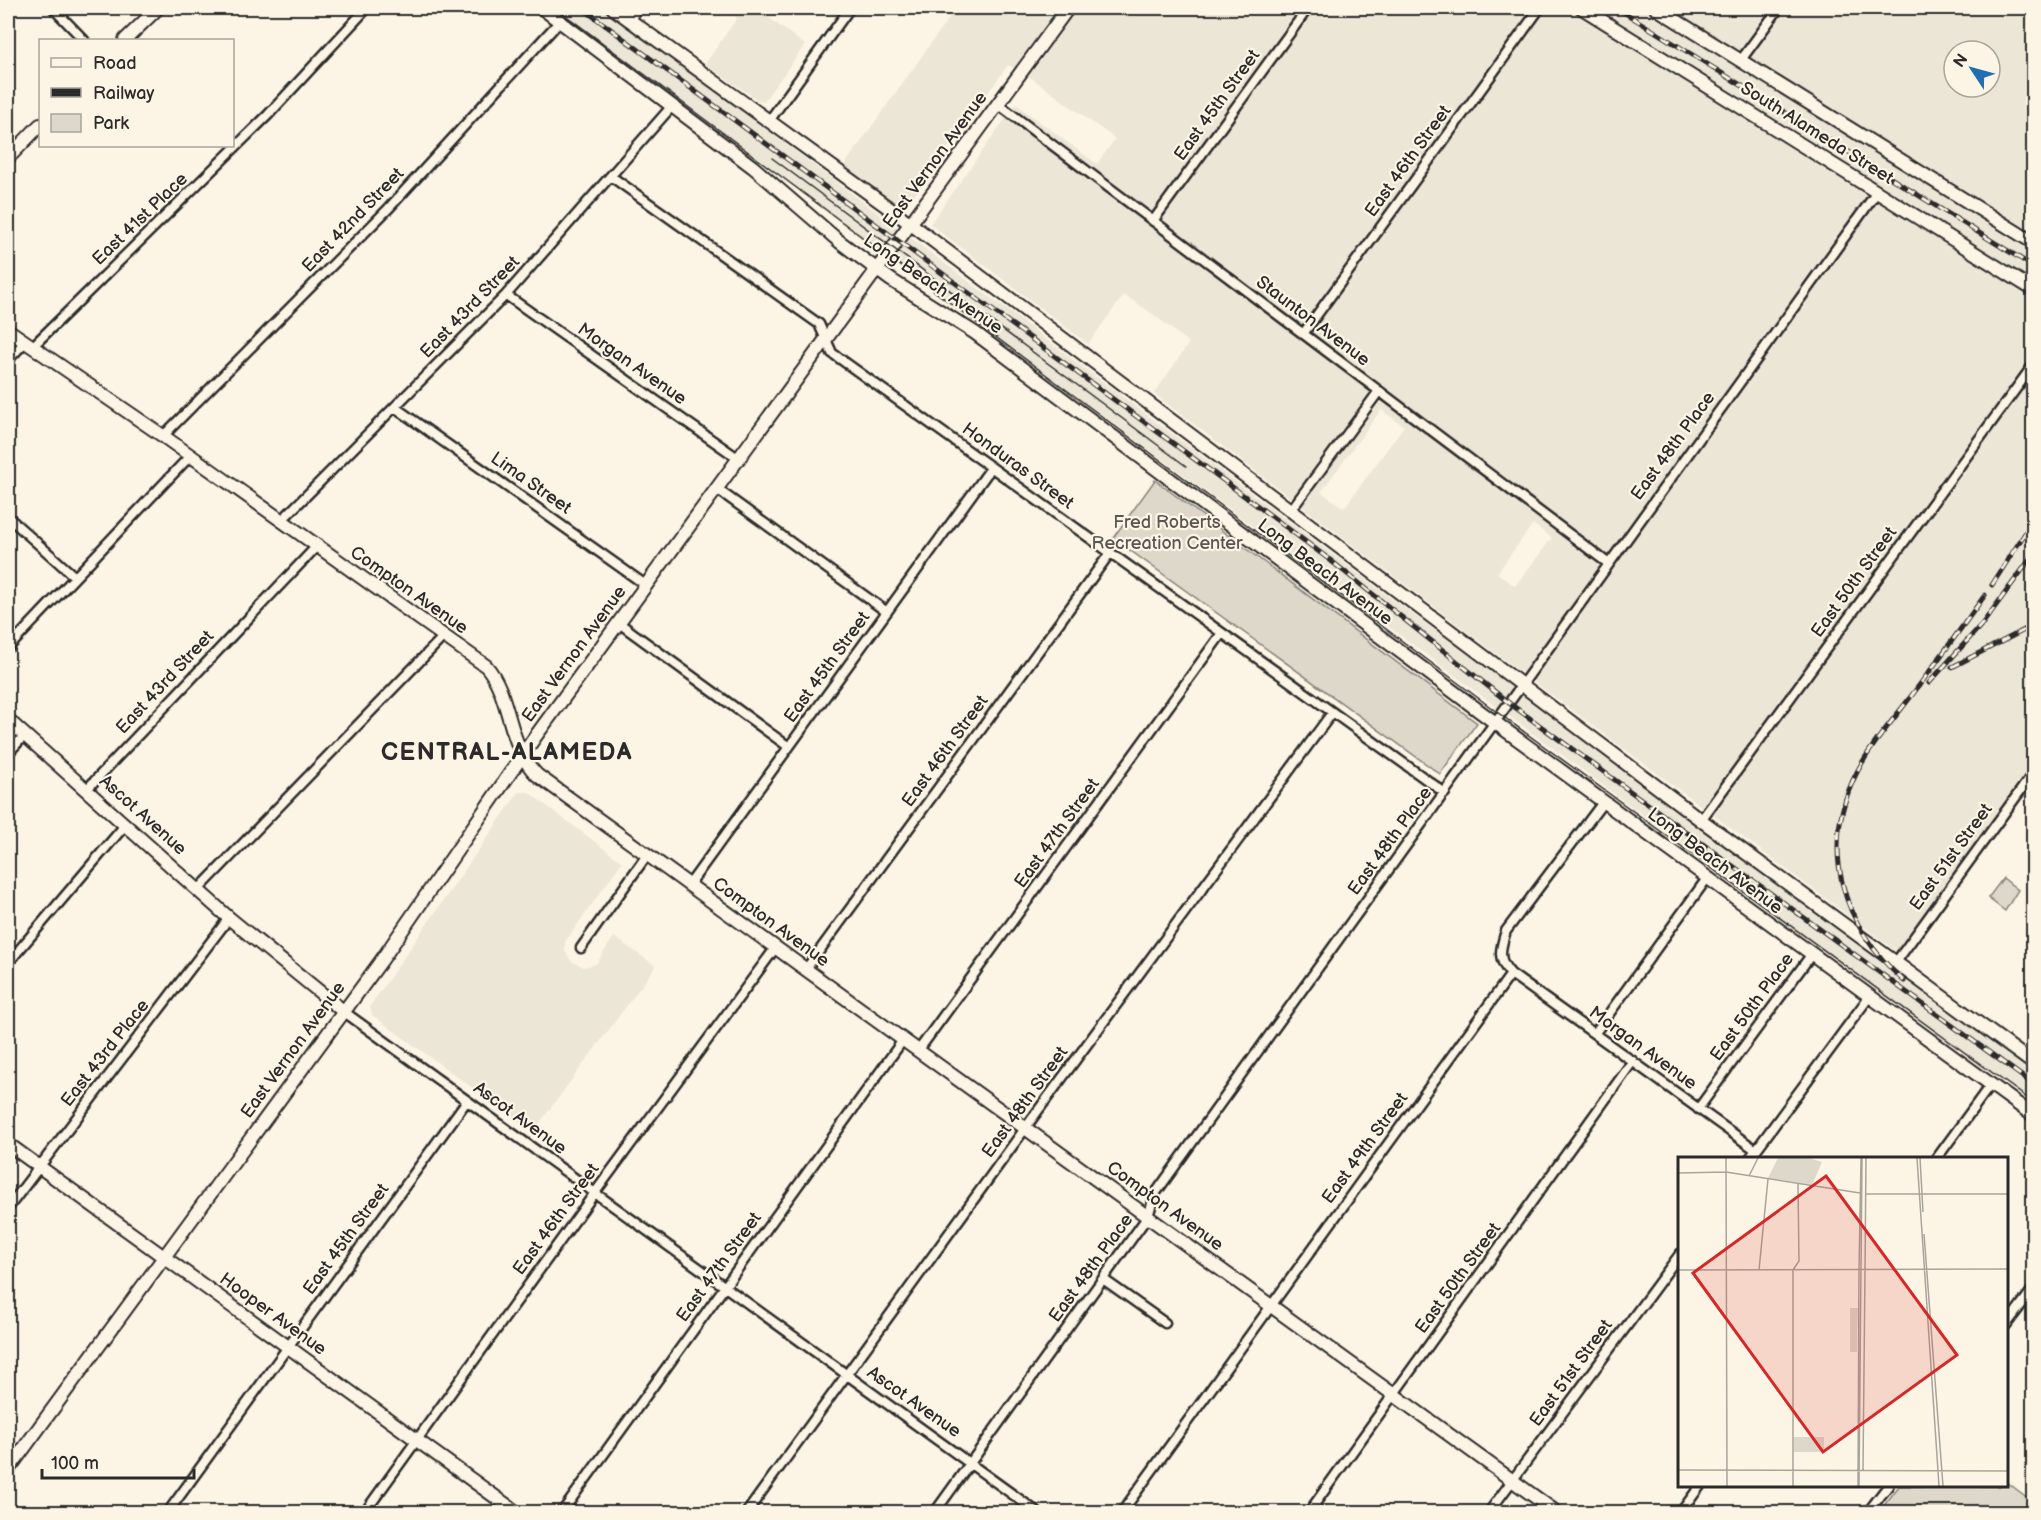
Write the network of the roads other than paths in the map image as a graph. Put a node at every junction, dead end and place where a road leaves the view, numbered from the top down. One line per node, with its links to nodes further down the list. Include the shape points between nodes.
1 (53, 8): 16 (street)
2 (158, 8): 17 (street)
3 (367, 8): 35 (street, East 41st Place, via 252,131)
4 (542, 8): 15 (street, Long Beach Avenue)
5 (613, 8): 14 (street, Long Beach Avenue)
6 (638, 8): 14 (street)
7 (850, 8): 21 (street)
8 (1068, 8): 19 (street, East Vernon Avenue)
9 (1308, 8): 26 (street, East 45th Street)
10 (1540, 8): 33 (street, East 46th Street)
11 (1582, 8): 25 (street, South Alameda Street)
12 (1656, 8): 18 (street, South Alameda Street)
13 (1779, 8): 18 (street)
14 (629, 20): 21 (street, Long Beach Avenue)
15 (560, 21): 20 (street, Long Beach Avenue); 40 (street, East 42nd Street, via 388,209)
16 (83, 39)
17 (126, 39)
18 (1741, 60): 28 (street, South Alameda Street)
19 (998, 104): 26 (street, Staunton Avenue); 27 (street, East Vernon Avenue)
20 (672, 106): 24 (street, East 43rd Street); 29 (street, Long Beach Avenue)
21 (769, 121): 27 (street, Long Beach Avenue)
22 (39, 126): 23 (street)
23 (8, 158)
24 (612, 177): 31 (street, East 43rd Street); 34 (street, Honduras Street, via 819,324)
25 (1877, 192): 30 (street, South Alameda Street); 50 (street, East 48th Place)
26 (1153, 221): 33 (street, Staunton Avenue)
27 (911, 224): 29 (street, East Vernon Avenue); 45 (street, Long Beach Avenue)
28 (2034, 243)
29 (878, 270): 34 (street, East Vernon Avenue); 61 (street, Long Beach Avenue, via 975,333)
30 (2034, 290)
31 (506, 295): 39 (street, East 43rd Street); 42 (street, Morgan Avenue)
32 (8, 330): 35 (street, Compton Avenue)
33 (1303, 334): 38 (street, Staunton Avenue)
34 (826, 340): 42 (street, East Vernon Avenue); 43 (street, Honduras Street, via 832,353)
35 (29, 345): 36 (street, East 41st Place); 40 (street, Compton Avenue)
36 (8, 360)
37 (2034, 364): 70 (street, East 50th Street)
38 (1379, 391): 45 (street); 50 (street, Staunton Avenue)
39 (396, 408): 47 (street, East 43rd Street); 52 (street, Lima Street)
40 (163, 436): 41 (street, Compton Avenue)
41 (190, 456): 47 (street, Compton Avenue); 51 (street)
42 (739, 459): 44 (street, East Vernon Avenue)
43 (991, 468): 49 (street, Honduras Street); 53 (street, East 45th Street)
44 (717, 489): 52 (street, East Vernon Avenue); 53 (street)
45 (1291, 510): 58 (street, Long Beach Avenue)
46 (8, 517): 51 (street)
47 (281, 521): 48 (street, Compton Avenue)
48 (316, 547): 56 (street, Compton Avenue); 67 (street, East 43rd Street)
49 (1110, 553): 55 (street, Honduras Street); 82 (street, East 46th Street)
50 (1609, 564): 58 (street, East 48th Place)
51 (75, 577): 57 (street)
52 (646, 586): 54 (street, East Vernon Avenue)
53 (887, 612): 63 (street, East 45th Street)
54 (619, 623): 63 (street); 65 (street, East Vernon Avenue)
55 (1222, 633): 59 (street, Honduras Street); 88 (street, East 47th Street)
56 (444, 636): 65 (street, Compton Avenue, via 491,672); 75 (street)
57 (8, 648)
58 (1522, 685): 61 (street, East 48th Place); 70 (street, Long Beach Avenue)
59 (1332, 713): 68 (street, Honduras Street); 95 (street, East 48th Street)
60 (8, 720): 62 (street, Ascot Avenue)
61 (1496, 723): 68 (street, East 48th Place); 69 (street, Long Beach Avenue)
62 (25, 735): 64 (street); 67 (street, Ascot Avenue)
63 (789, 747): 74 (street, East 45th Street)
64 (8, 753)
65 (522, 756): 72 (street, Compton Avenue, via 537,775); 85 (street, East Vernon Avenue)
66 (2034, 772): 80 (street, East 51st Street)
67 (87, 789): 71 (street, Ascot Avenue)
68 (1445, 793): 103 (street, East 48th Place, via 1155,1194)
69 (1604, 801): 73 (street, Long Beach Avenue); 83 (street, via 1506,931 1499,951 1502,965)
70 (1701, 820): 80 (street, Long Beach Avenue)
71 (126, 824): 75 (street, Ascot Avenue); 81 (street)
72 (647, 855): 74 (street, Compton Avenue); 78 (street)
73 (1708, 877): 79 (street, Long Beach Avenue); 86 (street)
74 (689, 885): 77 (street, Compton Avenue)
75 (198, 890): 76 (street, Ascot Avenue)
76 (229, 918): 85 (street, Ascot Avenue); 100 (street, East 43rd Place)
77 (776, 947): 82 (street, Compton Avenue); 101 (street, East 46th Street)
78 (581, 948)
79 (1811, 955): 84 (street, Long Beach Avenue); 93 (street, East 50th Place)
80 (1896, 962): 90 (street, Long Beach Avenue)
81 (8, 963)
82 (806, 969): 87 (street, Compton Avenue)
83 (1511, 974): 86 (street, Morgan Avenue); 109 (street, East 49th Street)
84 (1869, 997): 91 (street, Long Beach Avenue); 97 (street)
85 (343, 1011): 92 (street, Ascot Avenue); 105 (street, East Vernon Avenue)
86 (1595, 1033): 89 (street, Morgan Avenue)
87 (903, 1040): 88 (street, Compton Avenue); 107 (street, East 47th Street)
88 (918, 1051): 95 (street, Compton Avenue)
89 (1633, 1062): 93 (street, Morgan Avenue); 114 (street, East 50th Street)
90 (2034, 1064)
91 (1991, 1084): 94 (street, Long Beach Avenue); 99 (street)
92 (466, 1102): 101 (street, Ascot Avenue); 112 (street, East 45th Street)
93 (1698, 1109): 97 (street, Morgan Avenue)
94 (2034, 1116)
95 (1026, 1128): 103 (street, Compton Avenue); 113 (street, East 48th Street)
96 (8, 1144): 100 (street, Hooper Avenue)
97 (1756, 1150): 98 (street)
98 (1751, 1157)
99 (1938, 1157)
100 (38, 1167): 102 (street, East 43rd Place); 105 (street, Hooper Avenue)
101 (594, 1194): 107 (street, Ascot Avenue); 115 (street, East 46th Street)
102 (8, 1209)
103 (1148, 1216): 106 (street, East 48th Place); 109 (street, Compton Avenue)
104 (1678, 1257): 118 (street, East 51st Street)
105 (164, 1258): 112 (street, Hooper Avenue); 117 (street, East Vernon Avenue)
106 (1103, 1279): 110 (street); 116 (street, East 48th Place)
107 (724, 1287): 113 (street, Ascot Avenue); 124 (street, East 47th Street)
108 (2034, 1288): 111 (street)
109 (1272, 1305): 114 (street, Compton Avenue); 128 (street, East 49th Street)
110 (1165, 1323)
111 (2008, 1324)
112 (288, 1347): 115 (street, Hooper Avenue); 121 (street, East 45th Street)
113 (847, 1377): 116 (street, Ascot Avenue); 125 (street, East 48th Street)
114 (1395, 1394): 118 (street, Compton Avenue); 129 (street, East 50th Street)
115 (417, 1441): 122 (street, East 46th Street); 123 (street, Hooper Avenue)
116 (971, 1464): 126 (street, East 48th Place); 127 (street, Ascot Avenue)
117 (8, 1470)
118 (1512, 1481): 130 (street, East 51st Street); 131 (street, Compton Avenue)
119 (1699, 1487): 132 (street)
120 (1887, 1487): 133 (street)
121 (168, 1512)
122 (366, 1512)
123 (516, 1512)
124 (562, 1512)
125 (747, 1512)
126 (935, 1512)
127 (1036, 1512)
128 (1122, 1512)
129 (1309, 1512)
130 (1489, 1512)
131 (1556, 1512)
132 (1680, 1512)
133 (1868, 1512)

